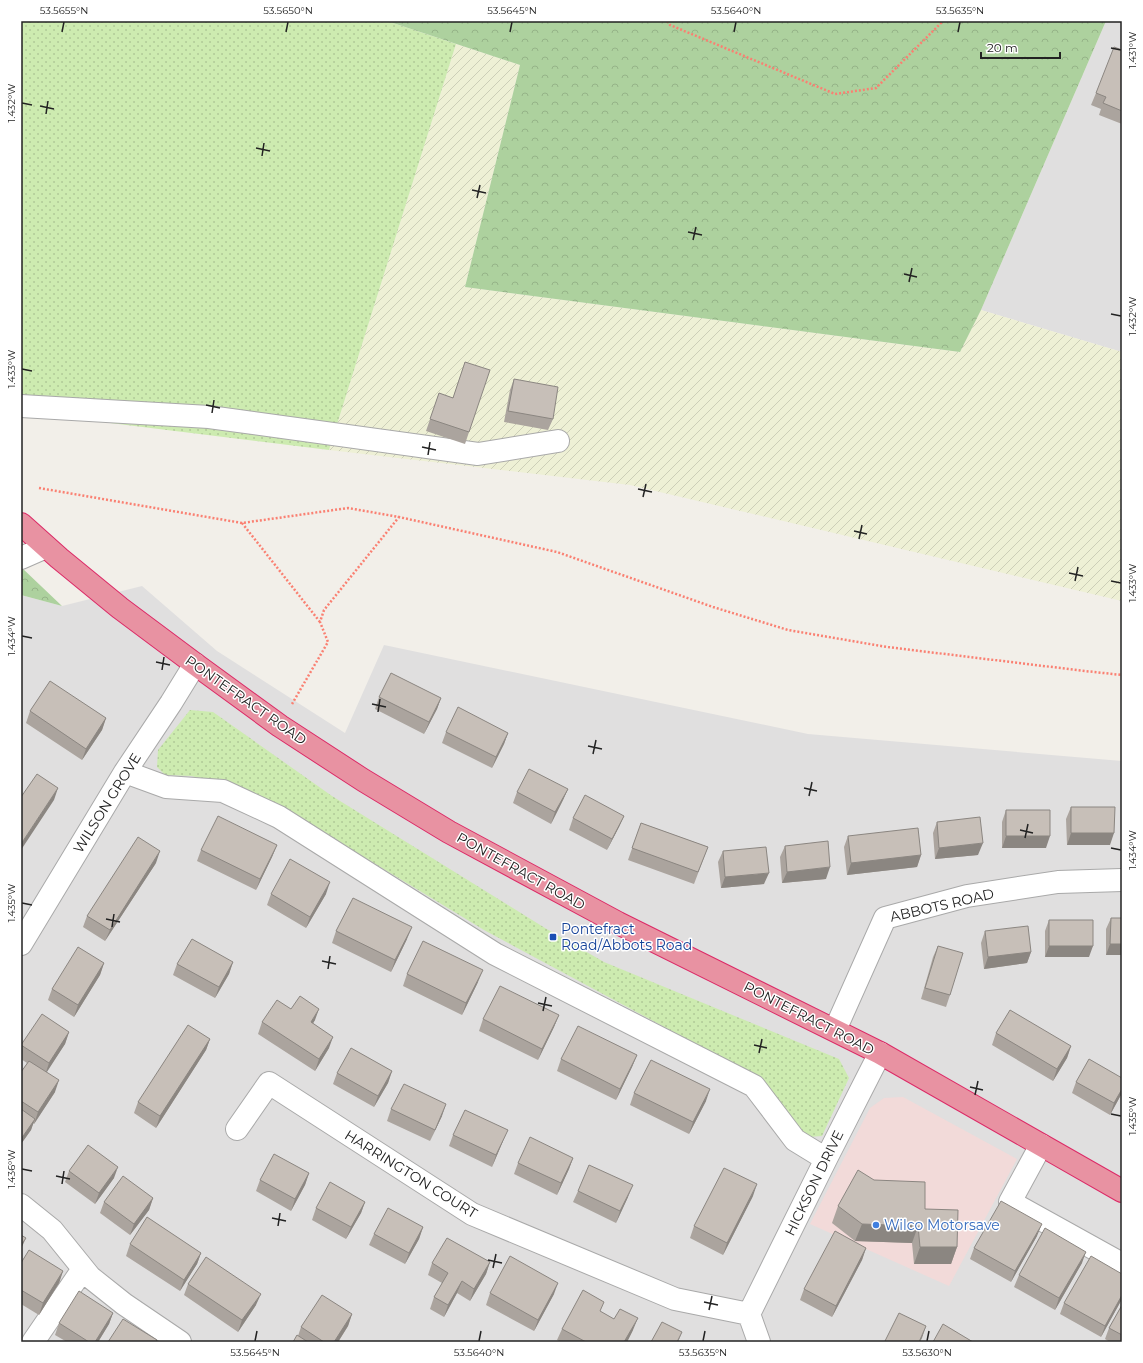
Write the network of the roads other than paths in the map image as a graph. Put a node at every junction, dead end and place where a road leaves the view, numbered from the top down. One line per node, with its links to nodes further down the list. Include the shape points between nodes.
1 (21, 406): 2 (street, via 209,417 478,454)
2 (558, 441)
3 (21, 524): 4 (highway, PONTEFRACT ROAD)
4 (46, 547): 5 (street); 6 (highway, PONTEFRACT ROAD, via 120,608)
5 (21, 558)
6 (195, 664): 7 (street, WILSON GROVE); 10 (highway, PONTEFRACT ROAD, via 280,726 449,832 618,923)
7 (124, 772): 9 (street, WILSON GROVE); 14 (street, via 166,787 223,791 279,817 495,954 754,1086 795,1140)
8 (1122, 880): 10 (street, ABBOTS ROAD, via 1058,882 967,896 885,918)
9 (24, 933)
10 (835, 1030): 11 (highway, PONTEFRACT ROAD)
11 (880, 1054): 13 (highway, PONTEFRACT ROAD); 14 (street, HICKSON DRIVE)
12 (238, 1129): 19 (street, HARRINGTON COURT, via 269,1083 472,1214 675,1299)
13 (1042, 1145): 15 (highway, PONTEFRACT ROAD); 17 (street, via 1010,1202)
14 (826, 1159): 19 (street, HICKSON DRIVE)
15 (1122, 1191)
16 (21, 1205): 18 (street, via 52,1230)
17 (1122, 1264)
18 (83, 1269): 20 (street); 21 (street, via 124,1304)
19 (749, 1314): 22 (street)
20 (33, 1342)
21 (180, 1342)
22 (759, 1342)

